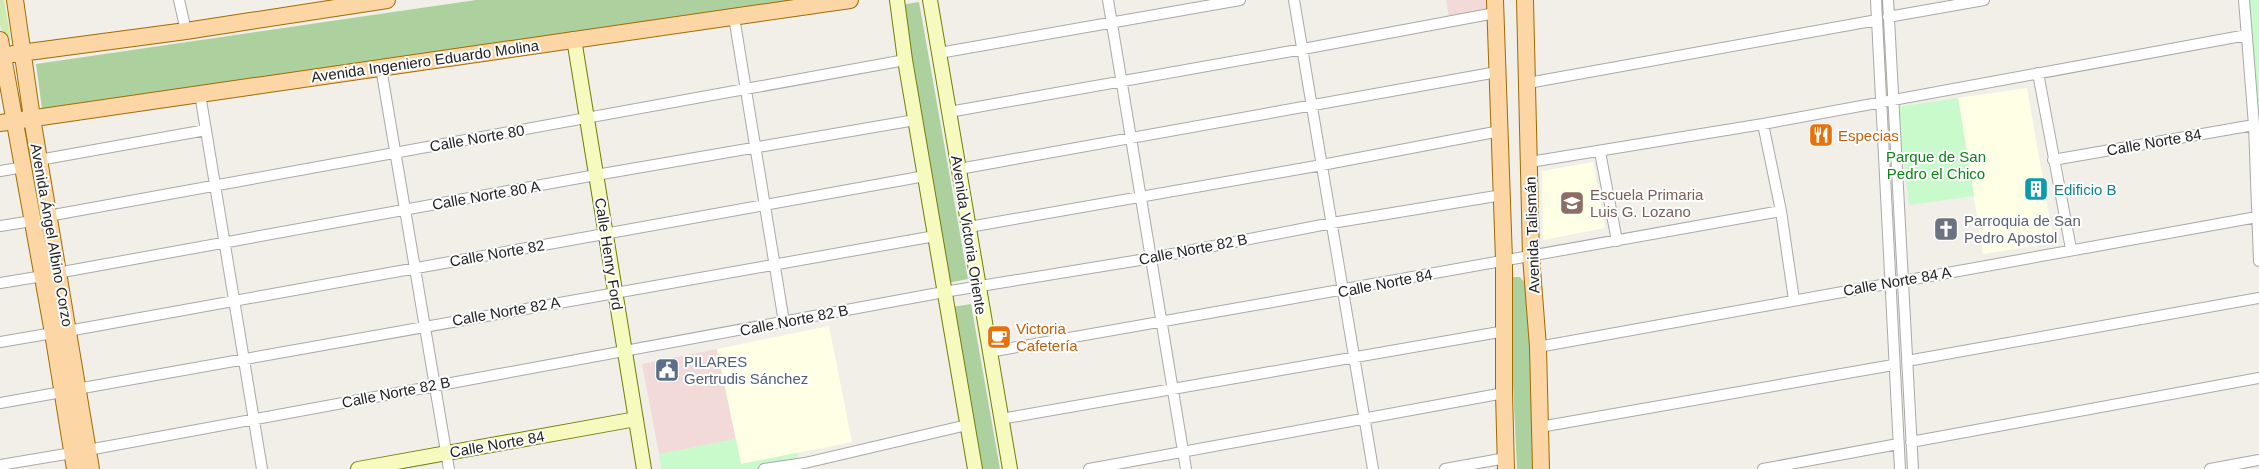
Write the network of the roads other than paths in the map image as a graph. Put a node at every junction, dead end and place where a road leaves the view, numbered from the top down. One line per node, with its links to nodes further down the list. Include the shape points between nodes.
1 (15, 0): 26 (main road, Avenida Ángel Albino Corzo)
2 (179, 0): 21 (street)
3 (387, 0): 15 (main road)
4 (850, 0): 17 (main road, Avenida Ingeniero Eduardo Molina)
5 (897, 0): 28 (street)
6 (930, 0): 27 (street, Avenida Victoria Oriente)
7 (1108, 0): 20 (street)
8 (1240, 0): 20 (street)
9 (1294, 0): 24 (street)
10 (1525, 0): 33 (main road, Avenida Talismán)
11 (1876, 0): 19 (street)
12 (1888, 0): 18 (street)
13 (1984, 0): 18 (street)
14 (2244, 0): 22 (street)
15 (368, 1): 21 (main road)
16 (1495, 6): 24 (street); 30 (main road, Avenida Talismán)
17 (734, 17): 23 (main road, Avenida Ingeniero Eduardo Molina); 34 (street)
18 (1888, 17): 36 (street)
19 (1877, 20): 33 (street); 37 (street)
20 (1111, 23): 27 (street); 32 (street)
21 (186, 32): 26 (main road)
22 (2247, 34): 31 (street); 45 (street)
23 (574, 39): 29 (main road, Avenida Ingeniero Eduardo Molina); 41 (street, Calle Henry Ford)
24 (1303, 49): 32 (street); 38 (street)
25 (1, 50): 26 (main road); 43 (main road, Avenida Ángel Albino Corzo)
26 (23, 53): 40 (main road, Avenida Ángel Albino Corzo)
27 (938, 53): 39 (street, Avenida Victoria Oriente)
28 (905, 60): 34 (street, Calle Norte 80); 42 (street)
29 (382, 68): 35 (main road, Avenida Ingeniero Eduardo Molina); 51 (street)
30 (1498, 72): 38 (street); 47 (main road, Avenida Talismán)
31 (2038, 74): 36 (street); 53 (street)
32 (1122, 80): 39 (street); 48 (street)
33 (1528, 83): 54 (main road, Avenida Talismán)
34 (746, 89): 41 (street, Calle Norte 80); 49 (street)
35 (200, 94): 40 (main road, Avenida Ingeniero Eduardo Molina); 46 (street)
36 (1892, 98): 37 (street); 85 (street)
37 (1881, 101): 44 (street); 87 (street)
38 (1312, 106): 48 (street); 55 (street)
39 (949, 112): 57 (street, Avenida Victoria Oriente)
40 (32, 118): 43 (main road, Avenida Ingeniero Eduardo Molina); 52 (main road, Avenida Ángel Albino Corzo)
41 (587, 118): 51 (street, Calle Norte 80); 59 (street, Calle Henry Ford)
42 (915, 120): 49 (street, Calle Norte 80 A); 60 (street)
43 (7, 122): 56 (main road, Avenida Ángel Albino Corzo)
44 (1763, 124): 50 (street); 66 (street)
45 (2254, 125): 53 (street, Calle Norte 84); 68 (street)
46 (206, 130): 52 (street); 61 (street)
47 (1500, 131): 55 (street); 62 (main road, Avenida Talismán)
48 (1131, 139): 57 (street); 63 (street)
49 (756, 147): 59 (street, Calle Norte 80 A); 64 (street)
50 (1600, 152): 54 (street); 75 (street)
51 (395, 153): 61 (street, Calle Norte 80); 65 (street)
52 (39, 160): 67 (main road, Avenida Ángel Albino Corzo)
53 (2053, 160): 77 (street)
54 (1530, 162): 78 (main road, Avenida Talismán)
55 (1322, 165): 63 (street); 70 (street)
56 (24, 167): 58 (street); 69 (main road, Avenida Ángel Albino Corzo)
57 (958, 169): 72 (street, Avenida Victoria Oriente)
58 (0, 171)
59 (596, 175): 65 (street, Calle Norte 80 A); 73 (street, Calle Henry Ford)
60 (925, 176): 64 (street, Calle Norte 82); 74 (street)
61 (215, 184): 67 (street, Calle Norte 80); 76 (street)
62 (1502, 195): 70 (street, Calle Norte 82 B); 80 (main road, Avenida Talismán)
63 (1141, 197): 72 (street); 79 (street)
64 (766, 206): 73 (street, Calle Norte 82); 82 (street)
65 (405, 210): 76 (street, Calle Norte 80 A); 83 (street)
66 (1781, 211): 75 (street, Calle Norte 84); 94 (street)
67 (48, 216): 84 (main road, Avenida Ángel Albino Corzo)
68 (2257, 217): 77 (street, Calle Norte 84 A); 81 (street)
69 (32, 221): 71 (street); 84 (main road, Avenida Ángel Albino Corzo)
70 (1332, 223): 79 (street, Calle Norte 82 B); 89 (street)
71 (0, 226)
72 (969, 228): 88 (street, Avenida Victoria Oriente)
73 (606, 233): 83 (street, Calle Norte 82); 90 (street, Calle Henry Ford)
74 (934, 236): 82 (street, Calle Norte 82 A); 91 (street)
75 (1617, 241): 78 (street, Calle Norte 84)
76 (225, 243): 84 (street, Calle Norte 80 A); 93 (street)
77 (2071, 249): 85 (street, Calle Norte 84 A)
78 (1532, 256): 80 (street, Calle Norte 84); 101 (main road, Avenida Talismán)
79 (1152, 258): 88 (street, Calle Norte 82 B); 95 (street)
80 (1504, 260): 89 (street, Calle Norte 84); 98 (main road, Avenida Talismán)
81 (2259, 261)
82 (774, 264): 90 (street, Calle Norte 82 A); 96 (street)
83 (416, 268): 93 (street, Calle Norte 82); 97 (street)
84 (50, 274): 86 (street, Calle Norte 80 A); 99 (main road, Avenida Ángel Albino Corzo)
85 (1902, 281): 87 (street, Calle Norte 84 A); 106 (street)
86 (0, 283)
87 (1890, 283): 94 (street, Calle Norte 84 A); 107 (street)
88 (978, 287): 91 (street, Calle Norte 82 B); 103 (street, Avenida Victoria Oriente)
89 (1344, 291): 95 (street, Calle Norte 84); 105 (street)
90 (616, 292): 97 (street, Calle Norte 82 A); 102 (street, Calle Henry Ford)
91 (944, 292): 96 (street, Calle Norte 82 B); 118 (street)
92 (2259, 298): 106 (street)
93 (235, 300): 99 (street, Calle Norte 82); 104 (street)
94 (1794, 300): 101 (street, Calle Norte 84 A)
95 (1162, 321): 103 (street, Calle Norte 84); 111 (street)
96 (784, 322): 102 (street, Calle Norte 82 B)
97 (426, 325): 104 (street, Calle Norte 82 A); 109 (street)
98 (1505, 331): 105 (street); 112 (main road, Avenida Talismán)
99 (61, 332): 100 (street, Calle Norte 82); 110 (main road, Avenida Ángel Albino Corzo)
100 (0, 342)
101 (1538, 347): 119 (main road, Avenida Talismán)
102 (625, 351): 109 (street, Calle Norte 82 B); 116 (street, Calle Henry Ford)
103 (989, 352): 117 (street, Avenida Victoria Oriente)
104 (244, 358): 110 (street, Calle Norte 82 A); 115 (street)
105 (1355, 358): 111 (street); 114 (street)
106 (1907, 361): 120 (street)
107 (1893, 365): 119 (street); 121 (street)
108 (2259, 378): 120 (street)
109 (435, 384): 115 (street, Calle Norte 82 B); 123 (street)
110 (70, 390): 113 (street, Calle Norte 82 A); 124 (main road, Avenida Ángel Albino Corzo)
111 (1173, 390): 117 (street); 122 (street)
112 (1504, 393): 114 (street); 126 (main road, Avenida Talismán)
113 (0, 403)
114 (1364, 418): 122 (street); 139 (street)
115 (254, 419): 124 (street, Calle Norte 82 B); 130 (street)
116 (636, 419): 123 (street, Calle Norte 84); 133 (street, Calle Henry Ford)
117 (1001, 419): 136 (street, Avenida Victoria Oriente)
118 (968, 425): 128 (street); 135 (street)
119 (1540, 427): 141 (main road, Avenida Talismán)
120 (1911, 442): 144 (street)
121 (1898, 444): 142 (street); 143 (street)
122 (1183, 452): 137 (street); 138 (street)
123 (446, 453): 131 (street, Calle Norte 84); 132 (street)
124 (78, 457): 127 (street, Calle Norte 82 B); 129 (main road, Avenida Ángel Albino Corzo)
125 (2259, 460): 145 (street)
126 (1506, 464): 140 (street)
127 (0, 465)
128 (806, 466): 134 (street)
129 (91, 469)
130 (262, 469)
131 (358, 469)
132 (449, 469)
133 (644, 469)
134 (764, 469)
135 (975, 469)
136 (1010, 469)
137 (1089, 469)
138 (1186, 469)
139 (1373, 469)
140 (1445, 469)
141 (1541, 469)
142 (1763, 469)
143 (1900, 469)
144 (1913, 469)
145 (2210, 469)

